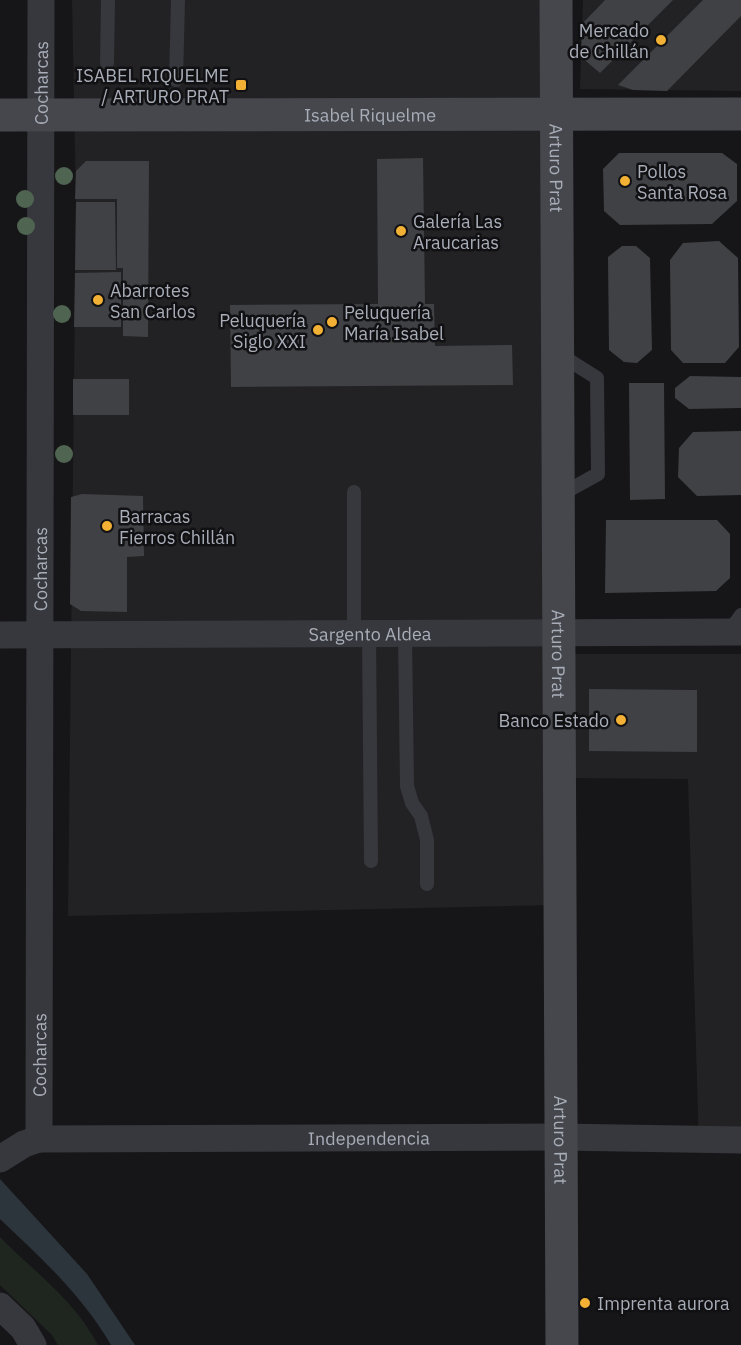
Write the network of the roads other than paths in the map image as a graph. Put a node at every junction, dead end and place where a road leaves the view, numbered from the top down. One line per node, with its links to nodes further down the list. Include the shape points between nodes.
1 (41, 0): 10 (street, Cocharcas)
2 (108, 0): 5 (lane)
3 (178, 0): 6 (lane)
4 (556, 0): 7 (street, Arturo Prat)
5 (107, 63)
6 (176, 81)
7 (556, 114): 8 (street, Isabel Riquelme); 10 (street, Isabel Riquelme); 13 (street, Arturo Prat)
8 (741, 114)
9 (0, 115): 10 (street, Isabel Riquelme)
10 (41, 115): 15 (street, Cocharcas)
11 (354, 492): 16 (lane)
12 (737, 627): 13 (street, Sargento Aldea)
13 (558, 633): 17 (street, Sargento Aldea); 20 (street, Arturo Prat)
14 (0, 634): 15 (street, Sargento Aldea)
15 (41, 634): 16 (street, Sargento Aldea); 21 (street, Cocharcas)
16 (361, 634): 17 (street, Sargento Aldea); 18 (lane)
17 (405, 634): 19 (lane, via 407,786 427,840)
18 (371, 861)
19 (427, 884)
20 (561, 1137): 21 (street, Independencia); 22 (street, Independencia); 26 (street, Arturo Prat)
21 (39, 1139): 23 (street, Independencia)
22 (741, 1140)
23 (0, 1159)
24 (0, 1306): 25 (street, via 23,1328)
25 (33, 1345)
26 (562, 1345)

